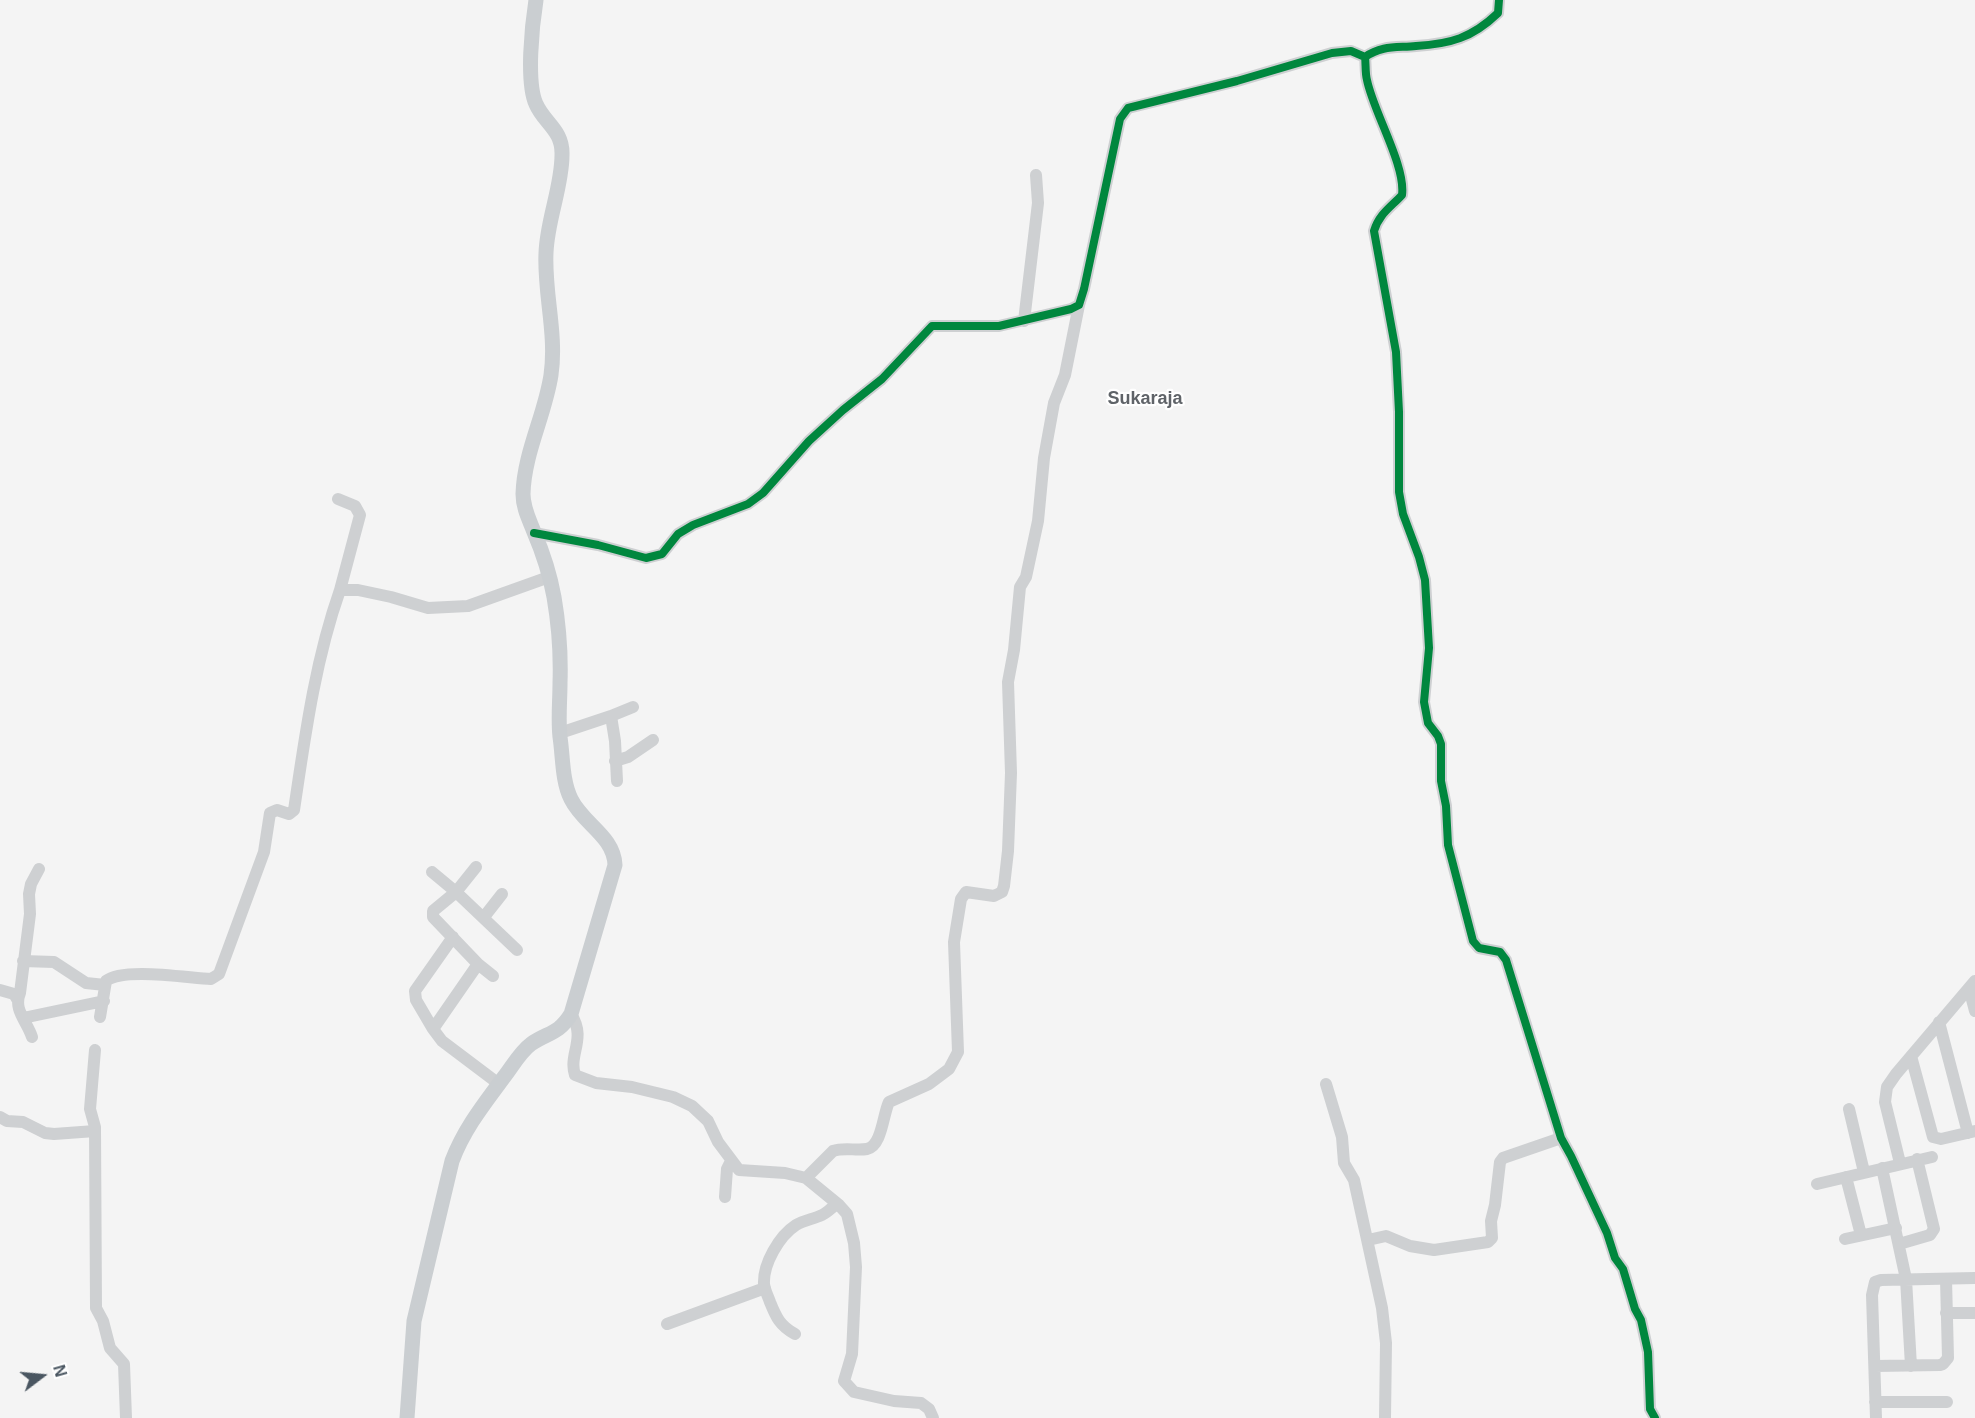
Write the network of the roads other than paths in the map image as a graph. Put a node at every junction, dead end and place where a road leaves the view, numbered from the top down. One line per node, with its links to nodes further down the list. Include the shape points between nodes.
1 (536, 0): 8 (main road, via 531,58 533,91 536,104 560,139 562,154 546,255 551,375 523,486 525,513)
2 (1499, 0): 3 (street, via 1498,14 1478,31 1460,39 1389,47)
3 (1365, 57): 5 (street, via 1351,51 1332,53 1128,108 1120,119); 48 (street, via 1366,79 1403,189 1374,231 1396,352 1399,492 1425,580 1429,648 1424,702 1428,723 1441,744 1448,845 1475,945 1500,952 1506,960)
4 (1036, 175): 6 (street, via 1038,203)
5 (1079, 305): 6 (street); 56 (street, via 1065,375 1054,403 1038,521 1026,578 1020,587 1008,682 1011,773 1004,886 994,896 966,892 961,899 954,942 958,1052 949,1069 929,1084 889,1102 874,1146 833,1151)
6 (1024, 321): 8 (street, via 999,326 932,326 882,379 809,441 763,493 748,504 678,534 662,554 646,558)
7 (338, 499): 10 (street, via 355,506 360,515)
8 (534, 533): 9 (main road)
9 (549, 578): 10 (street, via 468,606 428,608 358,590); 13 (main road, via 559,628)
10 (340, 590): 28 (street, via 314,688 294,810 289,814 277,810 270,813 264,852 219,974 211,979 126,974 108,978)
11 (633, 707): 12 (street)
12 (611, 716): 13 (street); 15 (street)
13 (560, 733): 34 (main road, via 571,800 615,854)
14 (653, 740): 15 (street, via 628,757)
15 (615, 760): 16 (street)
16 (616, 781)
17 (476, 867): 20 (street)
18 (39, 870): 25 (street, via 29,894)
19 (432, 872): 20 (street)
20 (456, 892): 22 (street); 23 (street, via 432,914)
21 (502, 894): 22 (street)
22 (484, 917): 24 (street)
23 (453, 937): 26 (street); 38 (street, via 415,991)
24 (517, 950)
25 (23, 961): 28 (street, via 54,962 86,983); 31 (street)
26 (478, 964): 27 (street); 38 (street)
27 (493, 976)
28 (105, 984): 32 (street)
29 (1972, 985): 33 (street); 37 (street)
30 (0, 990): 31 (street, via 14,994)
31 (17, 999): 36 (street)
32 (104, 1001): 35 (street); 36 (street)
33 (1975, 1011)
34 (571, 1014): 42 (main road, via 553,1034 531,1045); 51 (street, via 578,1024 572,1065 575,1075 596,1083 673,1097 692,1106 708,1121)
35 (100, 1017)
36 (22, 1018): 39 (street)
37 (1939, 1022): 41 (street); 47 (street)
38 (433, 1029): 42 (street, via 442,1041)
39 (32, 1037)
40 (95, 1050): 46 (street, via 90,1109)
41 (1911, 1056): 47 (street, via 1933,1137 1941,1139); 52 (street, via 1884,1095)
42 (499, 1084): 78 (main road, via 460,1140 452,1161 414,1321)
43 (1326, 1084): 63 (street, via 1342,1137 1344,1163 1354,1180)
44 (1850, 1109): 54 (street)
45 (0, 1117): 46 (street, via 55,1135)
46 (95, 1131): 77 (street, via 96,1308 110,1348 124,1364)
47 (1972, 1132)
48 (1561, 1138): 63 (street, via 1500,1162 1492,1239 1488,1242 1434,1250 1386,1236); 81 (street, via 1623,1269 1641,1320)
49 (1932, 1156): 50 (street)
50 (1917, 1159): 52 (street); 64 (street, via 1934,1229 1930,1235)
51 (731, 1161): 56 (street, via 739,1170); 58 (street)
52 (1900, 1163): 53 (street)
53 (1882, 1168): 54 (street); 60 (street)
54 (1864, 1172): 55 (street)
55 (1846, 1177): 57 (street); 61 (street)
56 (806, 1178): 59 (street)
57 (1817, 1184)
58 (725, 1197)
59 (837, 1204): 68 (street, via 785,1234 769,1262); 79 (street, via 847,1214 856,1267 852,1354 844,1381 854,1392 921,1403 930,1408)
60 (1896, 1228): 61 (street); 64 (street)
61 (1861, 1235): 62 (street)
62 (1845, 1239)
63 (1368, 1240): 80 (street, via 1386,1343)
64 (1899, 1244): 66 (street)
65 (1975, 1278): 67 (street)
66 (1906, 1279): 67 (street); 73 (street, via 1881,1280 1872,1287); 74 (street)
67 (1946, 1279): 69 (street)
68 (765, 1288): 71 (street); 72 (street, via 780,1323)
69 (1946, 1313): 70 (street); 74 (street, via 1946,1362)
70 (1975, 1313)
71 (667, 1324)
72 (795, 1334)
73 (1875, 1366): 74 (street); 75 (street)
74 (1911, 1366)
75 (1875, 1402): 76 (street); 82 (street)
76 (1947, 1402)
77 (126, 1418)
78 (407, 1418)
79 (933, 1418)
80 (1385, 1418)
81 (1654, 1418)
82 (1876, 1418)

